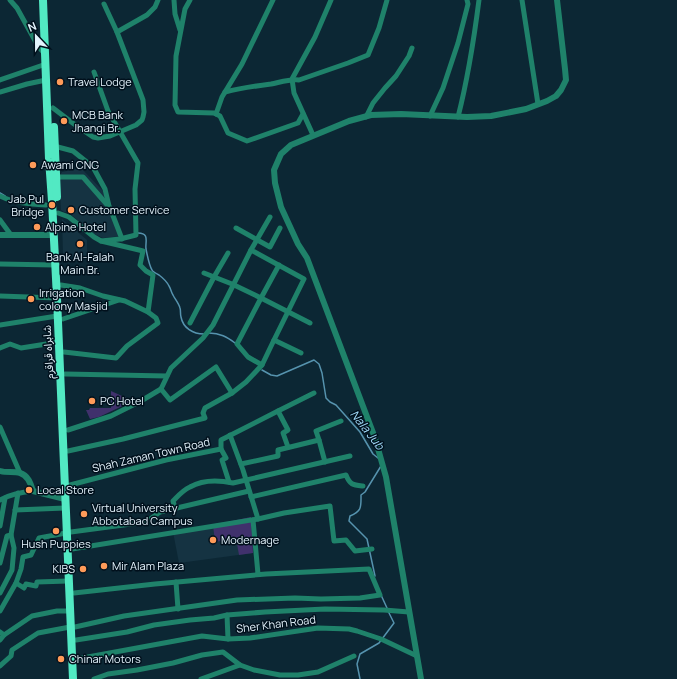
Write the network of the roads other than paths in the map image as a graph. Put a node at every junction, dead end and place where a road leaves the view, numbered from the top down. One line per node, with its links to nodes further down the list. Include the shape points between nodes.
1 (10, 0): 18 (street, via 34,41)
2 (43, 0): 18 (highway, شاہراہ قراقرم)
3 (48, 0): 27 (highway, شاہراہ قراقرم)
4 (158, 0): 16 (street, via 147,16)
5 (174, 0): 15 (street)
6 (190, 0): 15 (street)
7 (273, 0): 25 (street, via 242,64)
8 (331, 0): 21 (street, via 315,37)
9 (387, 0): 21 (street, via 368,55 300,80)
10 (467, 0): 30 (street, via 458,43 443,88)
11 (479, 0): 32 (street)
12 (522, 0): 26 (street)
13 (557, 0): 26 (street, via 566,80 556,96)
14 (104, 4): 16 (street)
15 (180, 30): 28 (street, via 176,56 175,105 178,112)
16 (117, 32): 34 (street, via 144,100 142,120)
17 (412, 48): 31 (street, via 396,76 373,103)
18 (45, 54): 19 (highway, شاہراہ قراقرم)
19 (46, 64): 22 (street); 23 (highway, شاہراہ قراقرم)
20 (94, 72): 34 (street, via 108,111)
21 (292, 79): 25 (street); 29 (street, via 294,93)
22 (0, 80)
23 (46, 80): 24 (street); 33 (highway, شاہراہ قراقرم)
24 (0, 92)
25 (225, 92): 28 (street)
26 (538, 104): 32 (street, via 491,116)
27 (53, 108): 33 (highway, شاہراہ قراقرم); 34 (street, via 93,137 110,136)
28 (216, 114): 29 (street, via 220,116 228,133 247,141 298,123)
29 (303, 114): 35 (street)
30 (430, 116): 31 (street, via 401,114); 32 (street)
31 (366, 117): 35 (street)
32 (458, 117)
33 (51, 119): 36 (highway, شاہراہ قراقرم); 39 (highway, شاہراہ قراقرم, via 49,159)
34 (119, 132): 48 (street, via 138,163 135,188 136,235)
35 (313, 135): 124 (street, via 291,145 281,154 274,170 275,183 282,207 309,265 381,456)
36 (54, 146): 37 (highway, شاہراہ قراقرم); 40 (street, via 73,151 92,167 105,189)
37 (56, 177): 39 (highway, شاہراہ قراقرم); 40 (street, via 83,177)
38 (0, 196): 39 (street, via 25,204)
39 (54, 207): 47 (highway, شاہراہ قراقرم); 50 (street); 58 (highway, شاہراہ قراقرم)
40 (110, 208): 48 (street)
41 (270, 217): 49 (street)
42 (0, 220): 46 (street)
43 (236, 228): 49 (street)
44 (280, 228): 49 (street, via 270,247)
45 (0, 235): 46 (street)
46 (11, 235): 47 (street)
47 (54, 235): 54 (highway, شاہراہ قراقرم)
48 (122, 239): 50 (street)
49 (257, 240): 51 (street)
50 (101, 241): 65 (street, via 143,251 140,265 152,275)
51 (252, 250): 55 (street); 59 (street)
52 (228, 253): 57 (street)
53 (0, 264): 54 (street)
54 (55, 265): 61 (highway, شاہراہ قراقرم)
55 (279, 265): 62 (street); 64 (street, via 304,279)
56 (204, 273): 57 (street)
57 (214, 277): 59 (street); 68 (street)
58 (61, 285): 63 (street); 66 (highway, شاہراہ قراقرم)
59 (234, 285): 62 (street); 77 (street, via 208,331 171,368)
60 (0, 296): 61 (street)
61 (57, 298): 66 (highway, شاہراہ قراقرم)
62 (261, 298): 64 (street); 75 (street, via 237,344 248,357)
63 (119, 300): 65 (street); 66 (street)
64 (288, 311): 67 (street); 70 (street)
65 (148, 312): 73 (street, via 158,323 116,358)
66 (60, 317): 69 (street); 71 (highway, شاہراہ قراقرم); 73 (highway, شاہراہ قراقرم)
67 (310, 323)
68 (190, 324)
69 (0, 325)
70 (274, 340): 74 (street); 75 (street)
71 (59, 342): 72 (street, via 22,348 10,344); 104 (highway, شاہراہ قراقرم)
72 (0, 348)
73 (64, 352): 76 (highway, شاہراہ قراقرم)
74 (301, 353)
75 (262, 365): 79 (street)
76 (65, 374): 77 (street); 84 (highway, شاہراہ قراقرم)
77 (167, 376): 78 (street)
78 (160, 389): 79 (street, via 170,400 216,367); 84 (street, via 111,416)
79 (232, 393): 89 (street, via 206,408 203,413 205,418)
80 (314, 393): 81 (street)
81 (278, 411): 85 (street); 87 (street, via 288,430 283,433)
82 (341, 421): 86 (street, via 316,431)
83 (0, 427): 94 (street)
84 (68, 430): 89 (highway, شاہراہ قراقرم)
85 (230, 435): 88 (street, Shah Zaman Town Road, via 221,440); 92 (street)
86 (319, 440): 87 (street); 91 (street)
87 (288, 447): 92 (street, via 278,450 278,456)
88 (221, 449): 96 (street, via 226,458 222,460); 97 (street, Shah Zaman Town Road, via 166,460)
89 (68, 451): 97 (highway, شاہراہ قراقرم)
90 (350, 456): 91 (street)
91 (325, 462): 95 (street)
92 (241, 464): 95 (street)
93 (2, 473): 94 (street)
94 (20, 473): 100 (street, via 29,480)
95 (246, 479): 96 (street); 99 (street)
96 (229, 482): 106 (street, via 206,481 190,486 173,501)
97 (70, 485): 111 (highway, شاہراہ قراقرم)
98 (363, 486): 102 (street, via 353,485 346,475)
99 (249, 490): 102 (street); 106 (street)
100 (34, 491): 101 (street); 104 (street)
101 (18, 493): 103 (street); 107 (street)
102 (251, 497): 108 (street)
103 (2, 499): 109 (street)
104 (65, 499): 105 (highway, شاہراہ قراقرم)
105 (65, 508): 107 (street); 111 (highway, شاہراہ قراقرم)
106 (175, 508): 111 (street, via 160,512 146,522)
107 (15, 510): 110 (street)
108 (256, 519): 112 (street); 113 (street, via 330,506 334,541 346,540 355,551); 115 (street)
109 (0, 526)
110 (11, 535): 114 (street, via 7,536); 119 (street, via 14,548 12,570)
111 (69, 536): 112 (highway, شاہراہ قراقرم); 116 (highway, شاہراہ قراقرم); 118 (street, via 39,538 31,555 23,557)
112 (72, 549): 120 (highway, شاہراہ قراقرم)
113 (372, 550)
114 (0, 563)
115 (258, 574): 117 (street); 121 (street, via 369,569 380,595 360,598 237,600)
116 (68, 581): 118 (street, via 37,582 36,586 26,584 24,588); 123 (highway, شاہراہ قراقرم)
117 (176, 582): 120 (street); 121 (street)
118 (16, 583): 122 (street)
119 (0, 593)
120 (74, 594): 126 (highway, شاہراہ قراقرم)
121 (178, 609): 126 (street, via 124,616)
122 (0, 611)
123 (70, 611): 126 (highway, شاہراہ قراقرم); 127 (street, via 32,616)
124 (409, 612): 125 (street, Sher Khan Road, via 318,609); 132 (street)
125 (227, 615): 128 (street, Sher Khan Road); 130 (street, Sher Khan Road, via 154,625)
126 (73, 627): 130 (highway, شاہراہ قراقرم); 135 (street, via 38,633 12,650 12,656); 136 (highway, شاہراہ قراقرم)
127 (2, 634): 129 (street)
128 (228, 639): 132 (street, Sher Khan Road, via 318,628 349,629 383,640); 133 (street, via 202,636)
129 (0, 640)
130 (76, 640): 133 (highway, شاہراہ قراقرم)
131 (354, 656): 134 (street, via 318,672 298,675 261,671)
132 (417, 656): 140 (street)
133 (77, 659): 137 (highway, شاہراہ قراقرم)
134 (240, 665): 138 (street, via 223,652 108,674); 139 (street)
135 (0, 666)
136 (73, 679)
137 (78, 679)
138 (94, 679)
139 (201, 679)
140 (421, 679)

